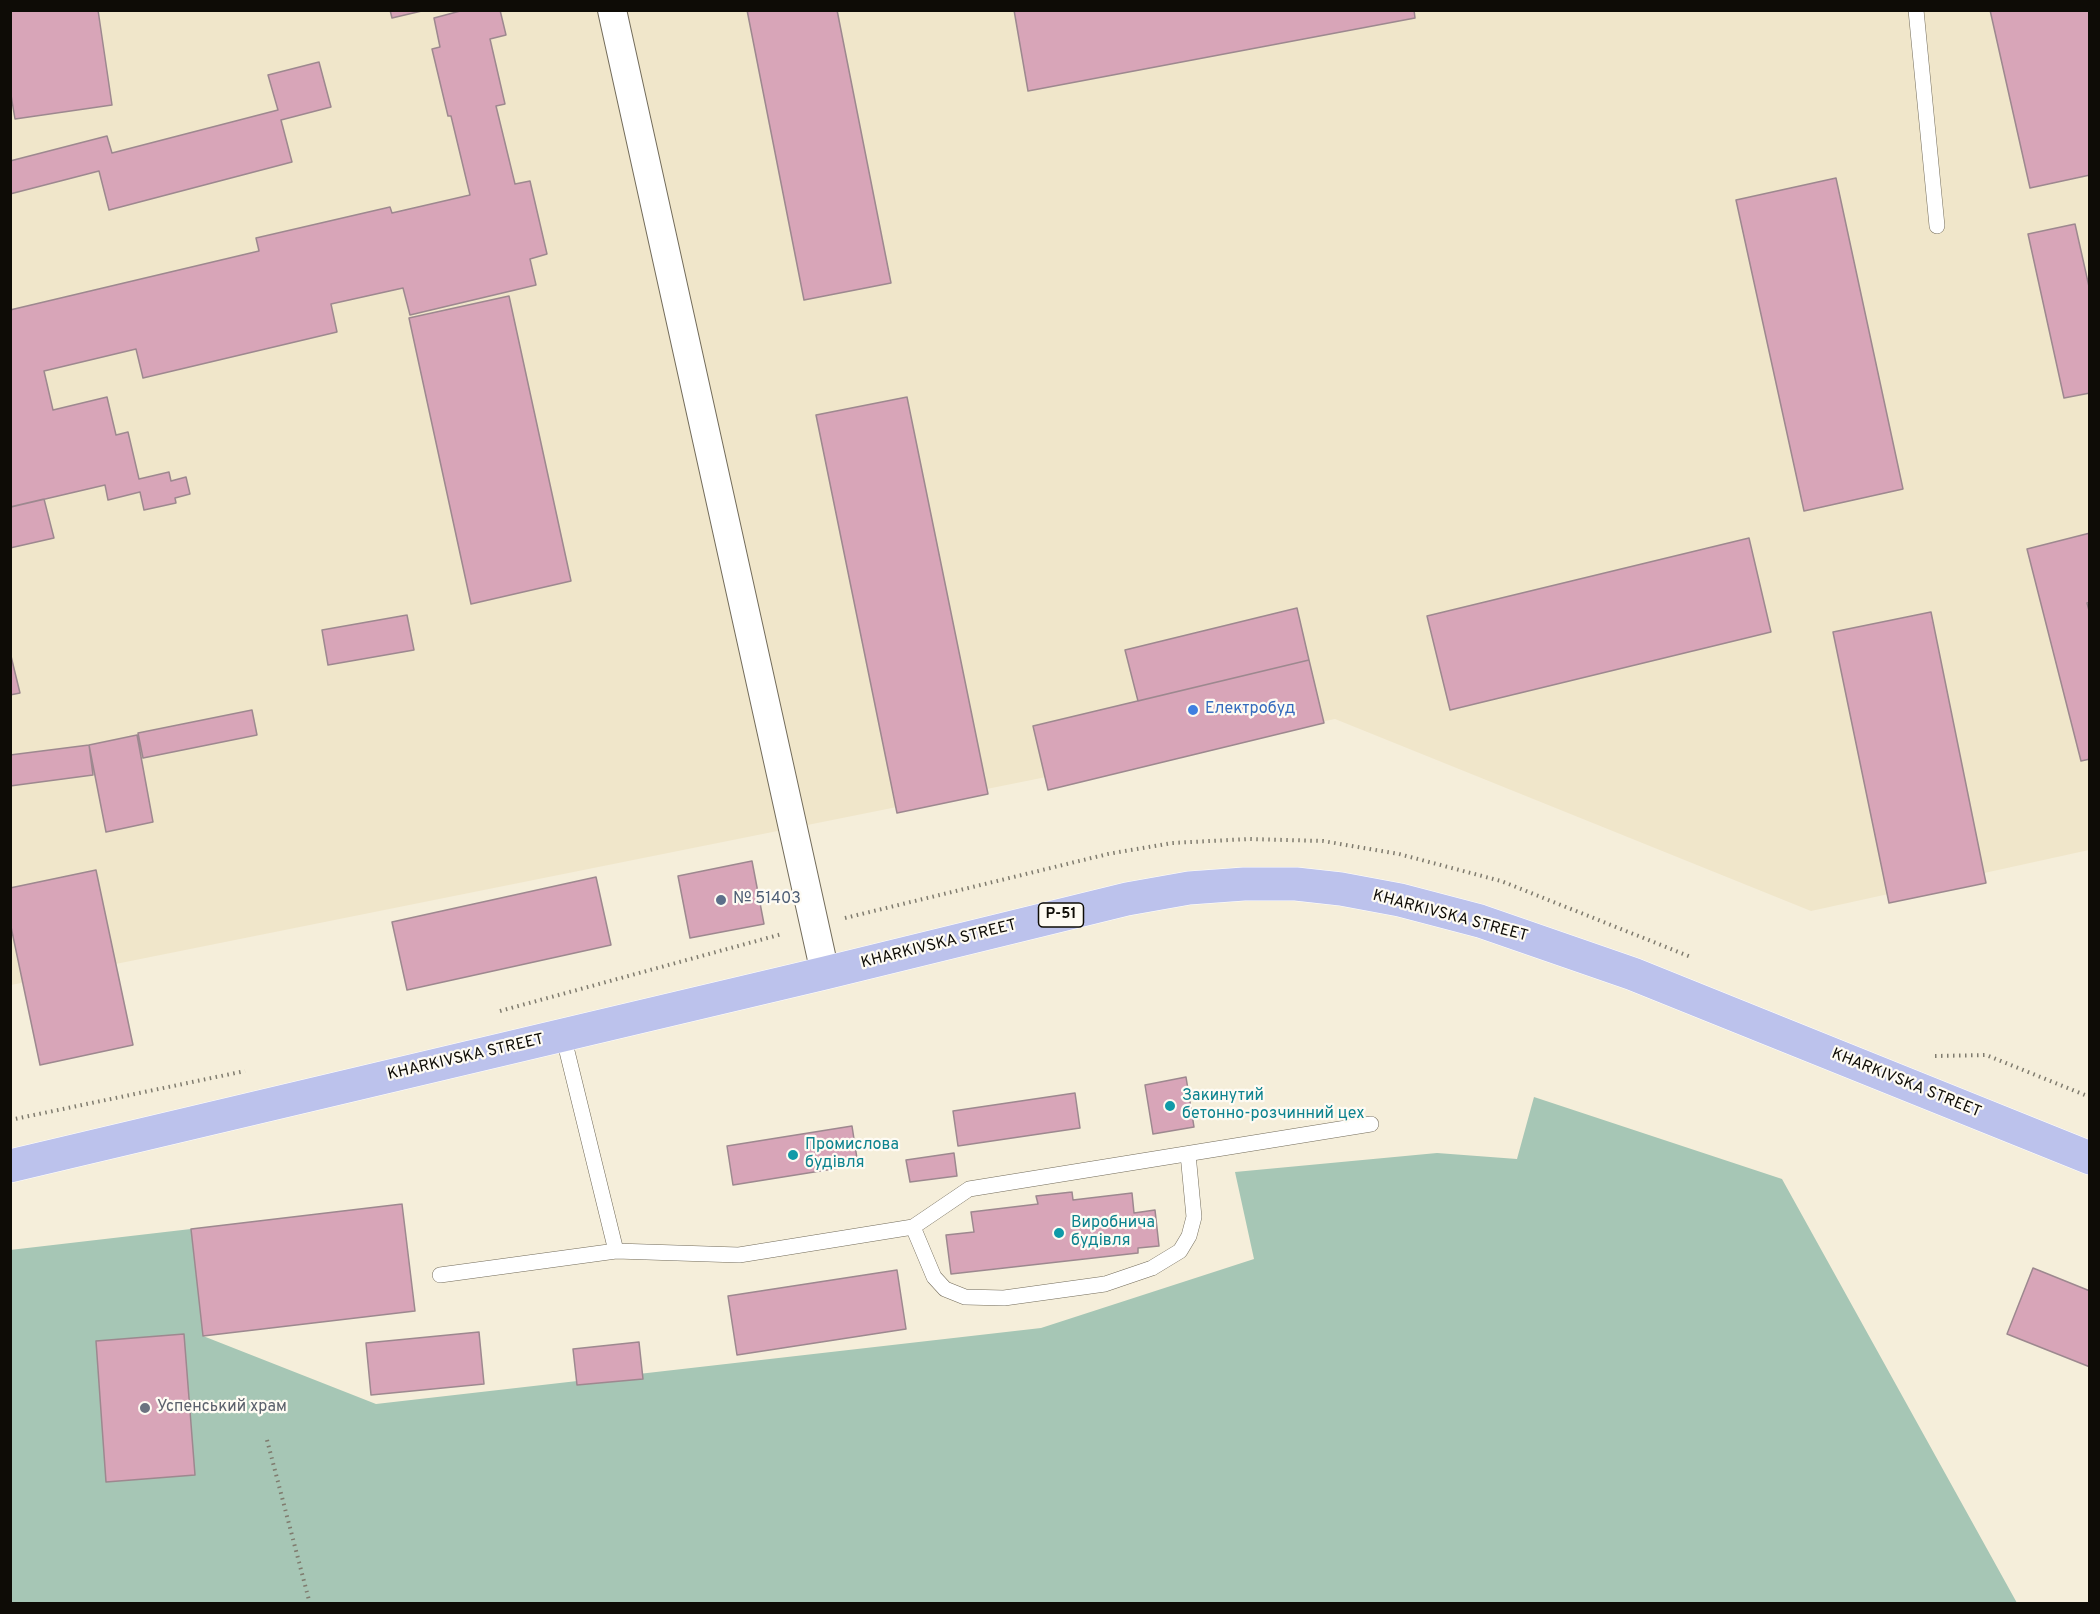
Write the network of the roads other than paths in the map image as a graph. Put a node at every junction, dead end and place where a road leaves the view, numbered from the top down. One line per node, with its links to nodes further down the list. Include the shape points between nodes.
1 (612, 10): 4 (street)
2 (1916, 10): 3 (lane)
3 (1937, 226)
4 (825, 973): 5 (main road, KHARKIVSKA STREET / Р-51); 8 (main road, KHARKIVSKA STREET / Р-51, via 1127,898 1244,884 1341,889 1480,921 1634,974)
5 (563, 1035): 9 (main road, KHARKIVSKA STREET / Р-51); 11 (lane)
6 (1371, 1124): 7 (lane)
7 (1188, 1154): 10 (lane, via 969,1189); 10 (lane, via 1194,1217 1180,1251 1152,1268 1105,1284 1004,1298 965,1297 945,1289 934,1276)
8 (2090, 1158)
9 (10, 1166)
10 (913, 1227): 11 (lane, via 739,1255)
11 (616, 1251): 12 (lane)
12 (440, 1275)

